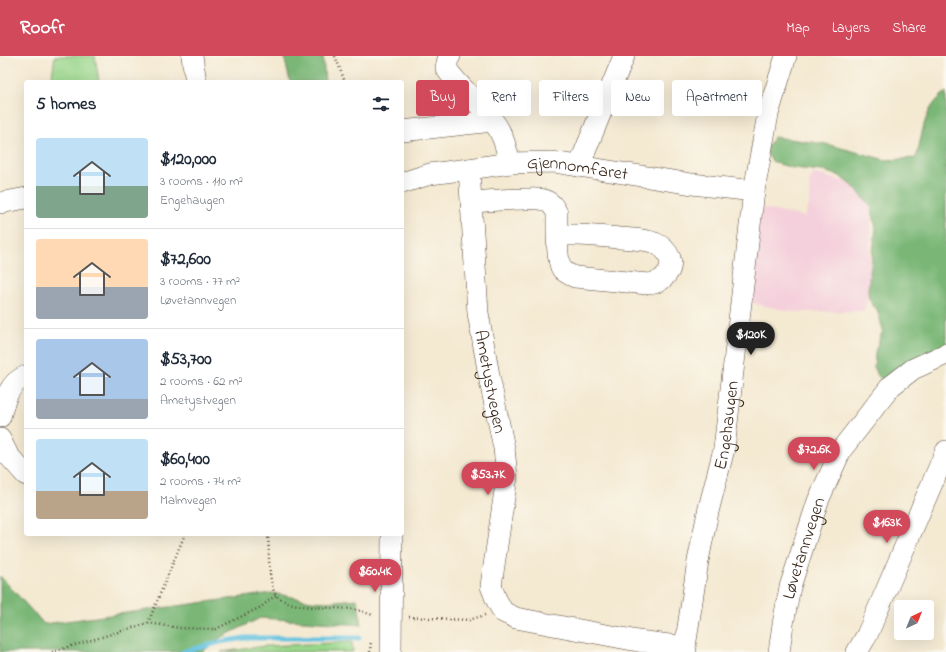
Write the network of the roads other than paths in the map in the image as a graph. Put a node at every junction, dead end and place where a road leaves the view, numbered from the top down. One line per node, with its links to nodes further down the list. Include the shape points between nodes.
1 (192, 56): 5 (street)
2 (450, 56): 6 (street, via 446,68 453,80)
3 (624, 56): 9 (street)
4 (786, 56): 12 (street, Engehaugen, via 768,114)
5 (196, 80)
6 (493, 121): 7 (street); 8 (street, via 505,142)
7 (404, 131)
8 (510, 163): 9 (street, Gjennomfaret, via 553,162); 10 (street, Gjennomfaret)
9 (579, 166): 12 (street, Gjennomfaret)
10 (469, 169): 11 (street, Gjennomfaret, via 430,174); 14 (street, Ametystvegen)
11 (404, 182)
12 (754, 191): 24 (street, Engehaugen, via 724,449 698,561)
13 (24, 198): 15 (street)
14 (471, 202): 16 (street, via 509,199 550,202 557,213); 24 (street, Ametystvegen, via 478,313 504,448 507,477 491,586 500,606 503,612 516,618)
15 (0, 203)
16 (558, 235): 16 (street, via 561,268 575,277 648,284 661,281 670,270 671,260 668,253 654,243 584,235)
17 (946, 354): 26 (street, Løvetannvegen, via 913,369 891,386 841,450 818,501 790,587)
18 (24, 377): 19 (street, via 19,378 7,394)
19 (0, 417)
20 (0, 439): 22 (street, via 8,455)
21 (946, 451): 27 (street, via 867,635)
22 (24, 472)
23 (392, 536): 25 (street)
24 (686, 649)
25 (390, 652)
26 (780, 652)
27 (857, 652)

